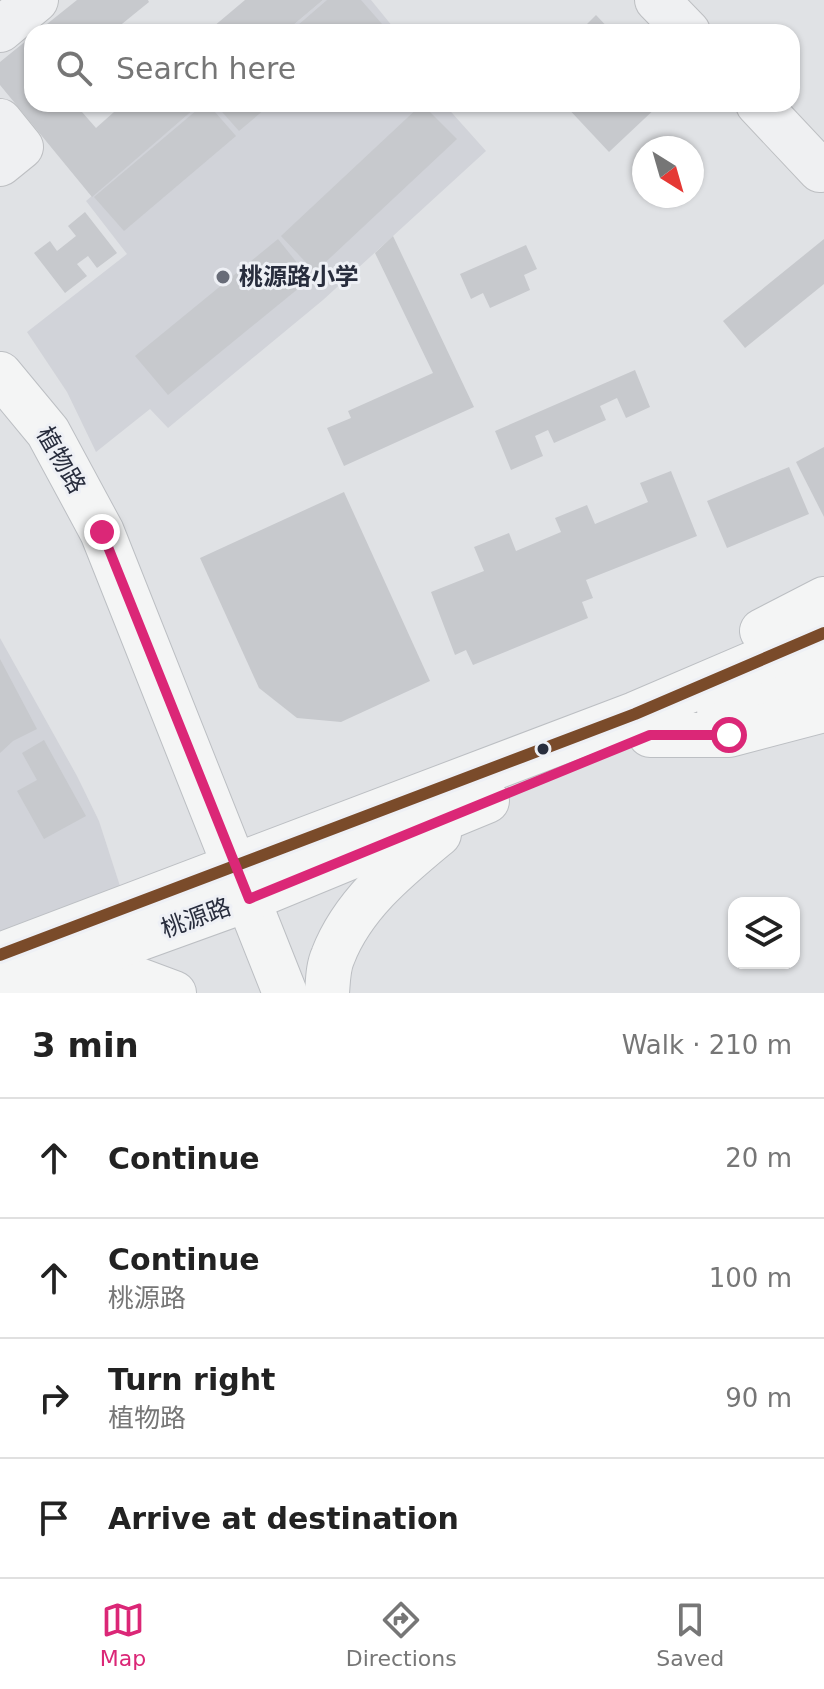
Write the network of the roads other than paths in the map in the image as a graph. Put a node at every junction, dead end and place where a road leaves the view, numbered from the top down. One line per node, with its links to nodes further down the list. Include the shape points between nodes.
1 (36, 0): 4 (lane)
2 (657, 0): 3 (lane)
3 (680, 24)
4 (0, 30)
5 (766, 112): 8 (lane)
6 (0, 121): 7 (lane, via 21,147)
7 (0, 164)
8 (820, 170)
9 (0, 374): 17 (main road, 植物路, via 48,432 102,532)
10 (824, 599): 15 (main road, via 715,655)
11 (824, 633): 13 (main road)
12 (824, 667): 13 (main road)
13 (739, 687): 15 (main road, 桃源路)
14 (824, 710): 15 (main road, via 729,735)
15 (643, 724): 16 (main road, 桃源路); 17 (main road, 桃源路)
16 (471, 807): 17 (main road, 桃源路); 21 (main road, via 362,905 332,957)
17 (242, 882): 18 (main road, 桃源路); 20 (main road, 植物路)
18 (12, 974): 19 (main road, via 131,977)
19 (174, 993)
20 (285, 993)
21 (327, 993)

